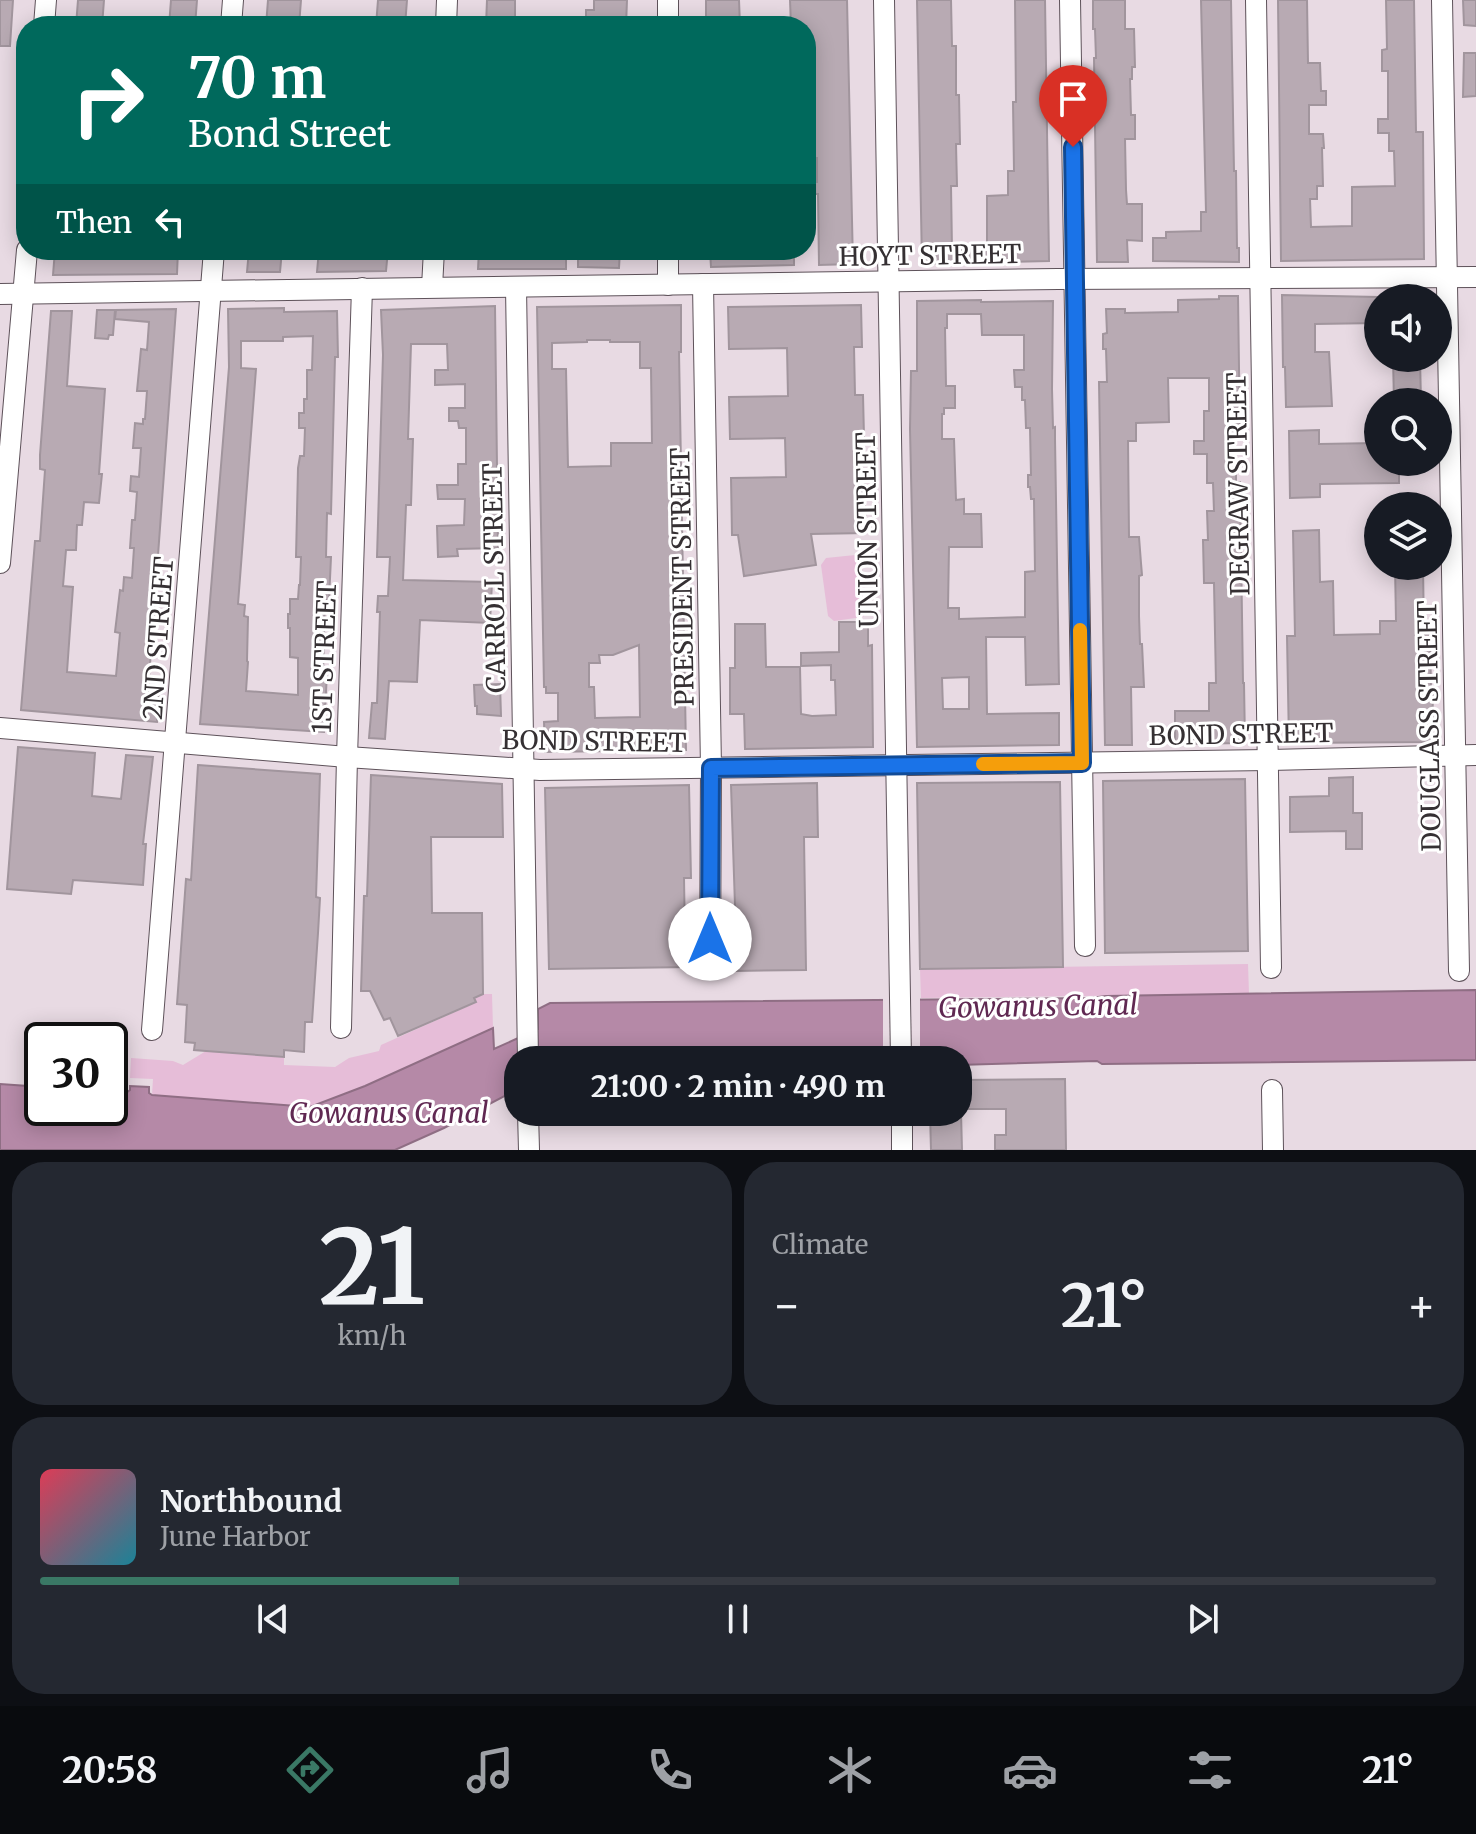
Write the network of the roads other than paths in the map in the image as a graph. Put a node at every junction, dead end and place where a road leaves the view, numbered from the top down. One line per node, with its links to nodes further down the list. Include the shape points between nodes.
1 (884, 0): 13 (street, UNION STREET)
2 (1070, 0): 12 (street)
3 (1256, 0): 9 (street, DEGRAW STREET)
4 (1442, 0): 10 (street, DOUGLASS STREET)
5 (26, 260): 20 (street)
6 (213, 260): 19 (street, 2ND STREET)
7 (433, 260): 16 (street)
8 (668, 260): 15 (street)
9 (1262, 277): 10 (street, HOYT STREET); 12 (street, HOYT STREET); 28 (street, DEGRAW STREET)
10 (1448, 277): 11 (street, HOYT STREET); 26 (street, DOUGLASS STREET)
11 (1476, 277)
12 (1076, 279): 13 (street, HOYT STREET); 29 (street)
13 (889, 281): 14 (street, HOYT STREET); 30 (street, UNION STREET)
14 (703, 284): 15 (street, HOYT STREET); 32 (street, PRESIDENT STREET)
15 (668, 285): 17 (street, HOYT STREET)
16 (432, 287): 17 (street, HOYT STREET); 18 (street, HOYT STREET)
17 (516, 287): 31 (street, CARROLL STREET)
18 (362, 288): 19 (street, HOYT STREET); 27 (street, 1ST STREET)
19 (210, 291): 20 (street, HOYT STREET); 24 (street, 2ND STREET)
20 (24, 293): 21 (street, HOYT STREET); 22 (street)
21 (0, 294)
22 (0, 563)
23 (0, 728): 24 (street, BOND STREET)
24 (176, 741): 27 (street, BOND STREET); 38 (street, 2ND STREET)
25 (1476, 755): 26 (street, BOND STREET)
26 (1455, 756): 28 (street, BOND STREET); 36 (street, DOUGLASS STREET)
27 (347, 757): 31 (street, BOND STREET); 37 (street, 1ST STREET)
28 (1268, 760): 29 (street, BOND STREET); 35 (street, DEGRAW STREET)
29 (1082, 763): 30 (street, BOND STREET); 33 (street)
30 (896, 765): 32 (street, BOND STREET); 40 (street, UNION STREET)
31 (523, 768): 32 (street, BOND STREET); 39 (street, CARROLL STREET)
32 (711, 768): 34 (street, PRESIDENT STREET)
33 (1085, 946)
34 (710, 966)
35 (1271, 968)
36 (1459, 971)
37 (341, 1028)
38 (152, 1030)
39 (528, 1046)
40 (901, 1046)
41 (1272, 1090): 46 (street)
42 (528, 1126): 44 (street)
43 (902, 1126): 45 (street)
44 (529, 1150)
45 (902, 1150)
46 (1273, 1150)

